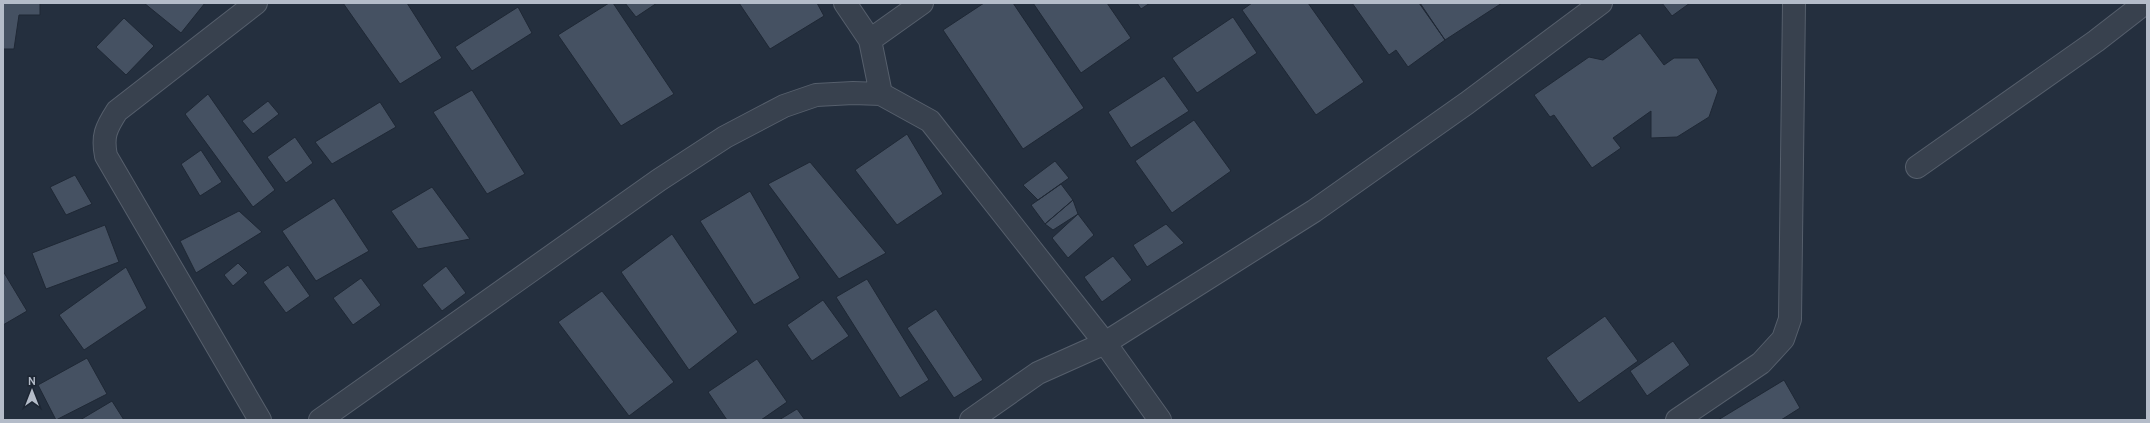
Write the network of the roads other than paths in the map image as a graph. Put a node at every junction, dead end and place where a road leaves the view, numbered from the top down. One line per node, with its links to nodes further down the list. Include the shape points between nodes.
1 (256, 3): 11 (street, via 117,111 108,124 103,141 106,156)
2 (845, 3): 7 (street)
3 (922, 3): 7 (street)
4 (1601, 3): 10 (street, via 1467,103 1314,211)
5 (1794, 3): 15 (street, via 1790,319 1783,339 1761,363)
6 (2145, 3): 9 (street, via 2096,41)
7 (870, 40): 8 (street)
8 (881, 94): 10 (street, via 930,121); 12 (street, via 816,95 784,106 725,137 652,185)
9 (1917, 167)
10 (1105, 343): 13 (street, via 1038,373); 14 (street)
11 (260, 420)
12 (320, 420)
13 (971, 420)
14 (1160, 420)
15 (1677, 420)

